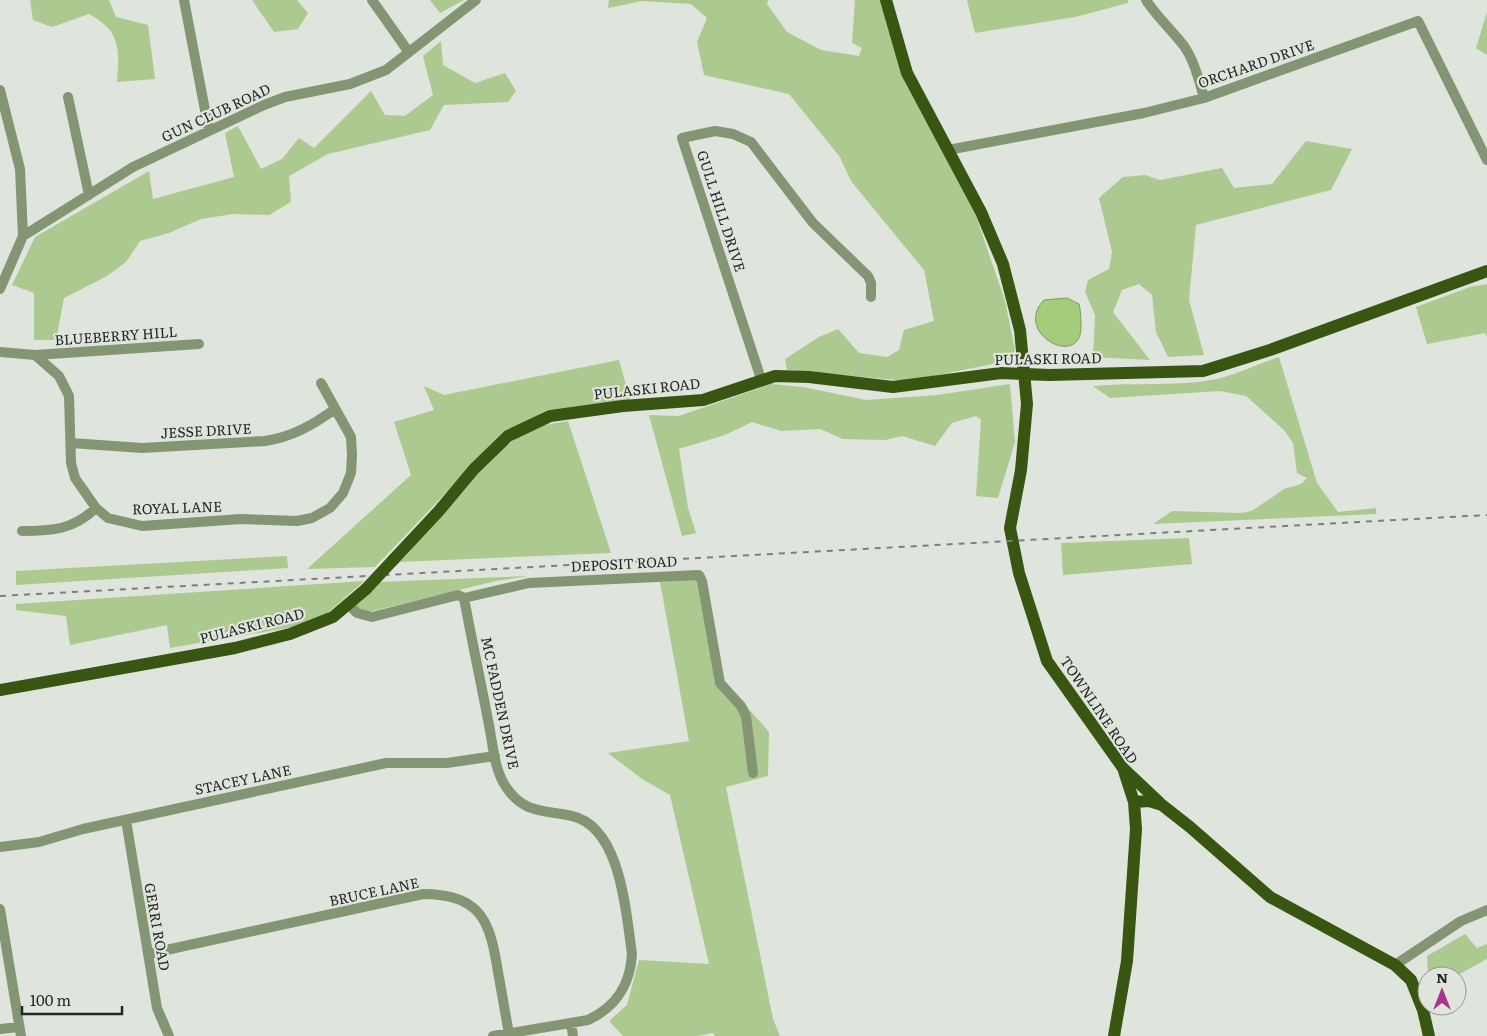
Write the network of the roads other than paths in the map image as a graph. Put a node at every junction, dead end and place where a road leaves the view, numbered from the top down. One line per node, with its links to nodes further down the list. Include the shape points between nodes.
1 (184, 0): 10 (street)
2 (372, 0): 6 (street)
3 (476, 0): 6 (street, GUN CLUB ROAD)
4 (886, 0): 11 (main road, TOWNLINE ROAD, via 907,73)
5 (1146, 0): 9 (street, via 1184,47)
6 (408, 50): 10 (street, GUN CLUB ROAD, via 386,70 371,77 285,96)
7 (0, 90): 14 (street, via 20,169)
8 (68, 97): 13 (street)
9 (1204, 98): 11 (street, ORCHARD DRIVE, via 1144,113); 12 (street, ORCHARD DRIVE, via 1418,21)
10 (209, 131): 13 (street, GUN CLUB ROAD, via 133,167)
11 (948, 150): 21 (main road, TOWNLINE ROAD, via 981,212 1002,264 1020,330)
12 (1487, 160)
13 (89, 195): 14 (street, GUN CLUB ROAD)
14 (24, 236): 16 (street)
15 (1487, 271): 21 (main road, PULASKI ROAD, via 1203,371)
16 (0, 289)
17 (871, 297): 22 (street, GULL HILL DRIVE, via 868,276 813,223 751,142 715,130 682,138)
18 (199, 344): 20 (street, BLUEBERRY HILL)
19 (0, 352): 20 (street)
20 (35, 355): 25 (street, ROYAL LANE, via 59,376 69,396)
21 (1024, 374): 22 (main road, PULASKI ROAD, via 975,376 893,387 809,377); 32 (main road, TOWNLINE ROAD, via 1026,404 1021,470 1010,528 1019,573 1047,662)
22 (761, 379): 29 (main road, PULASKI ROAD, bridge, via 703,400 550,416 508,436)
23 (321, 383): 24 (street, ROYAL LANE)
24 (335, 409): 25 (street, JESSE DRIVE, via 303,430 285,438 265,441 142,448); 26 (street, ROYAL LANE, via 351,438 350,473 343,493 330,508 312,518 281,522 241,519 142,526 108,518)
25 (71, 443): 26 (street, ROYAL LANE, via 75,478)
26 (96, 508): 27 (street, via 80,522 64,529)
27 (22, 531)
28 (464, 598): 29 (street, DEPOSIT ROAD, via 458,595 372,617 357,613); 31 (street, MC FADDEN DRIVE); 33 (street, DEPOSIT ROAD, via 529,583 699,575 720,683 746,716)
29 (349, 605): 30 (main road, PULASKI ROAD, via 319,624 236,648)
30 (0, 690)
31 (494, 756): 36 (street, STACEY LANE, via 447,763 386,763); 42 (street, MC FADDEN DRIVE, via 504,785 519,802 546,814 574,816 586,822 599,833 613,856 629,935 631,970 615,1002 588,1020)
32 (1123, 768): 34 (main road, TOWNLINE ROAD); 35 (main road)
33 (753, 772)
34 (1134, 802): 35 (main road, via 1149,801); 49 (main road, TOWNLINE ROAD, via 1128,955)
35 (1162, 805): 41 (main road, via 1270,897)
36 (126, 820): 37 (street, STACEY LANE, via 39,842); 40 (street, GERRI ROAD)
37 (0, 847)
38 (0, 909): 44 (street)
39 (1487, 910): 41 (street, via 1462,921)
40 (148, 954): 45 (street, BRUCE LANE, via 424,894 450,896 473,908 489,927); 46 (street, GERRI ROAD, via 157,1008)
41 (1395, 965): 50 (main road, via 1411,980)
42 (571, 1023): 45 (street, MC FADDEN DRIVE); 48 (street)
43 (0, 1029): 44 (street)
44 (20, 1031)
45 (509, 1033): 47 (street, MC FADDEN DRIVE)
46 (169, 1036)
47 (493, 1036)
48 (573, 1036)
49 (1114, 1036)
50 (1429, 1036)

